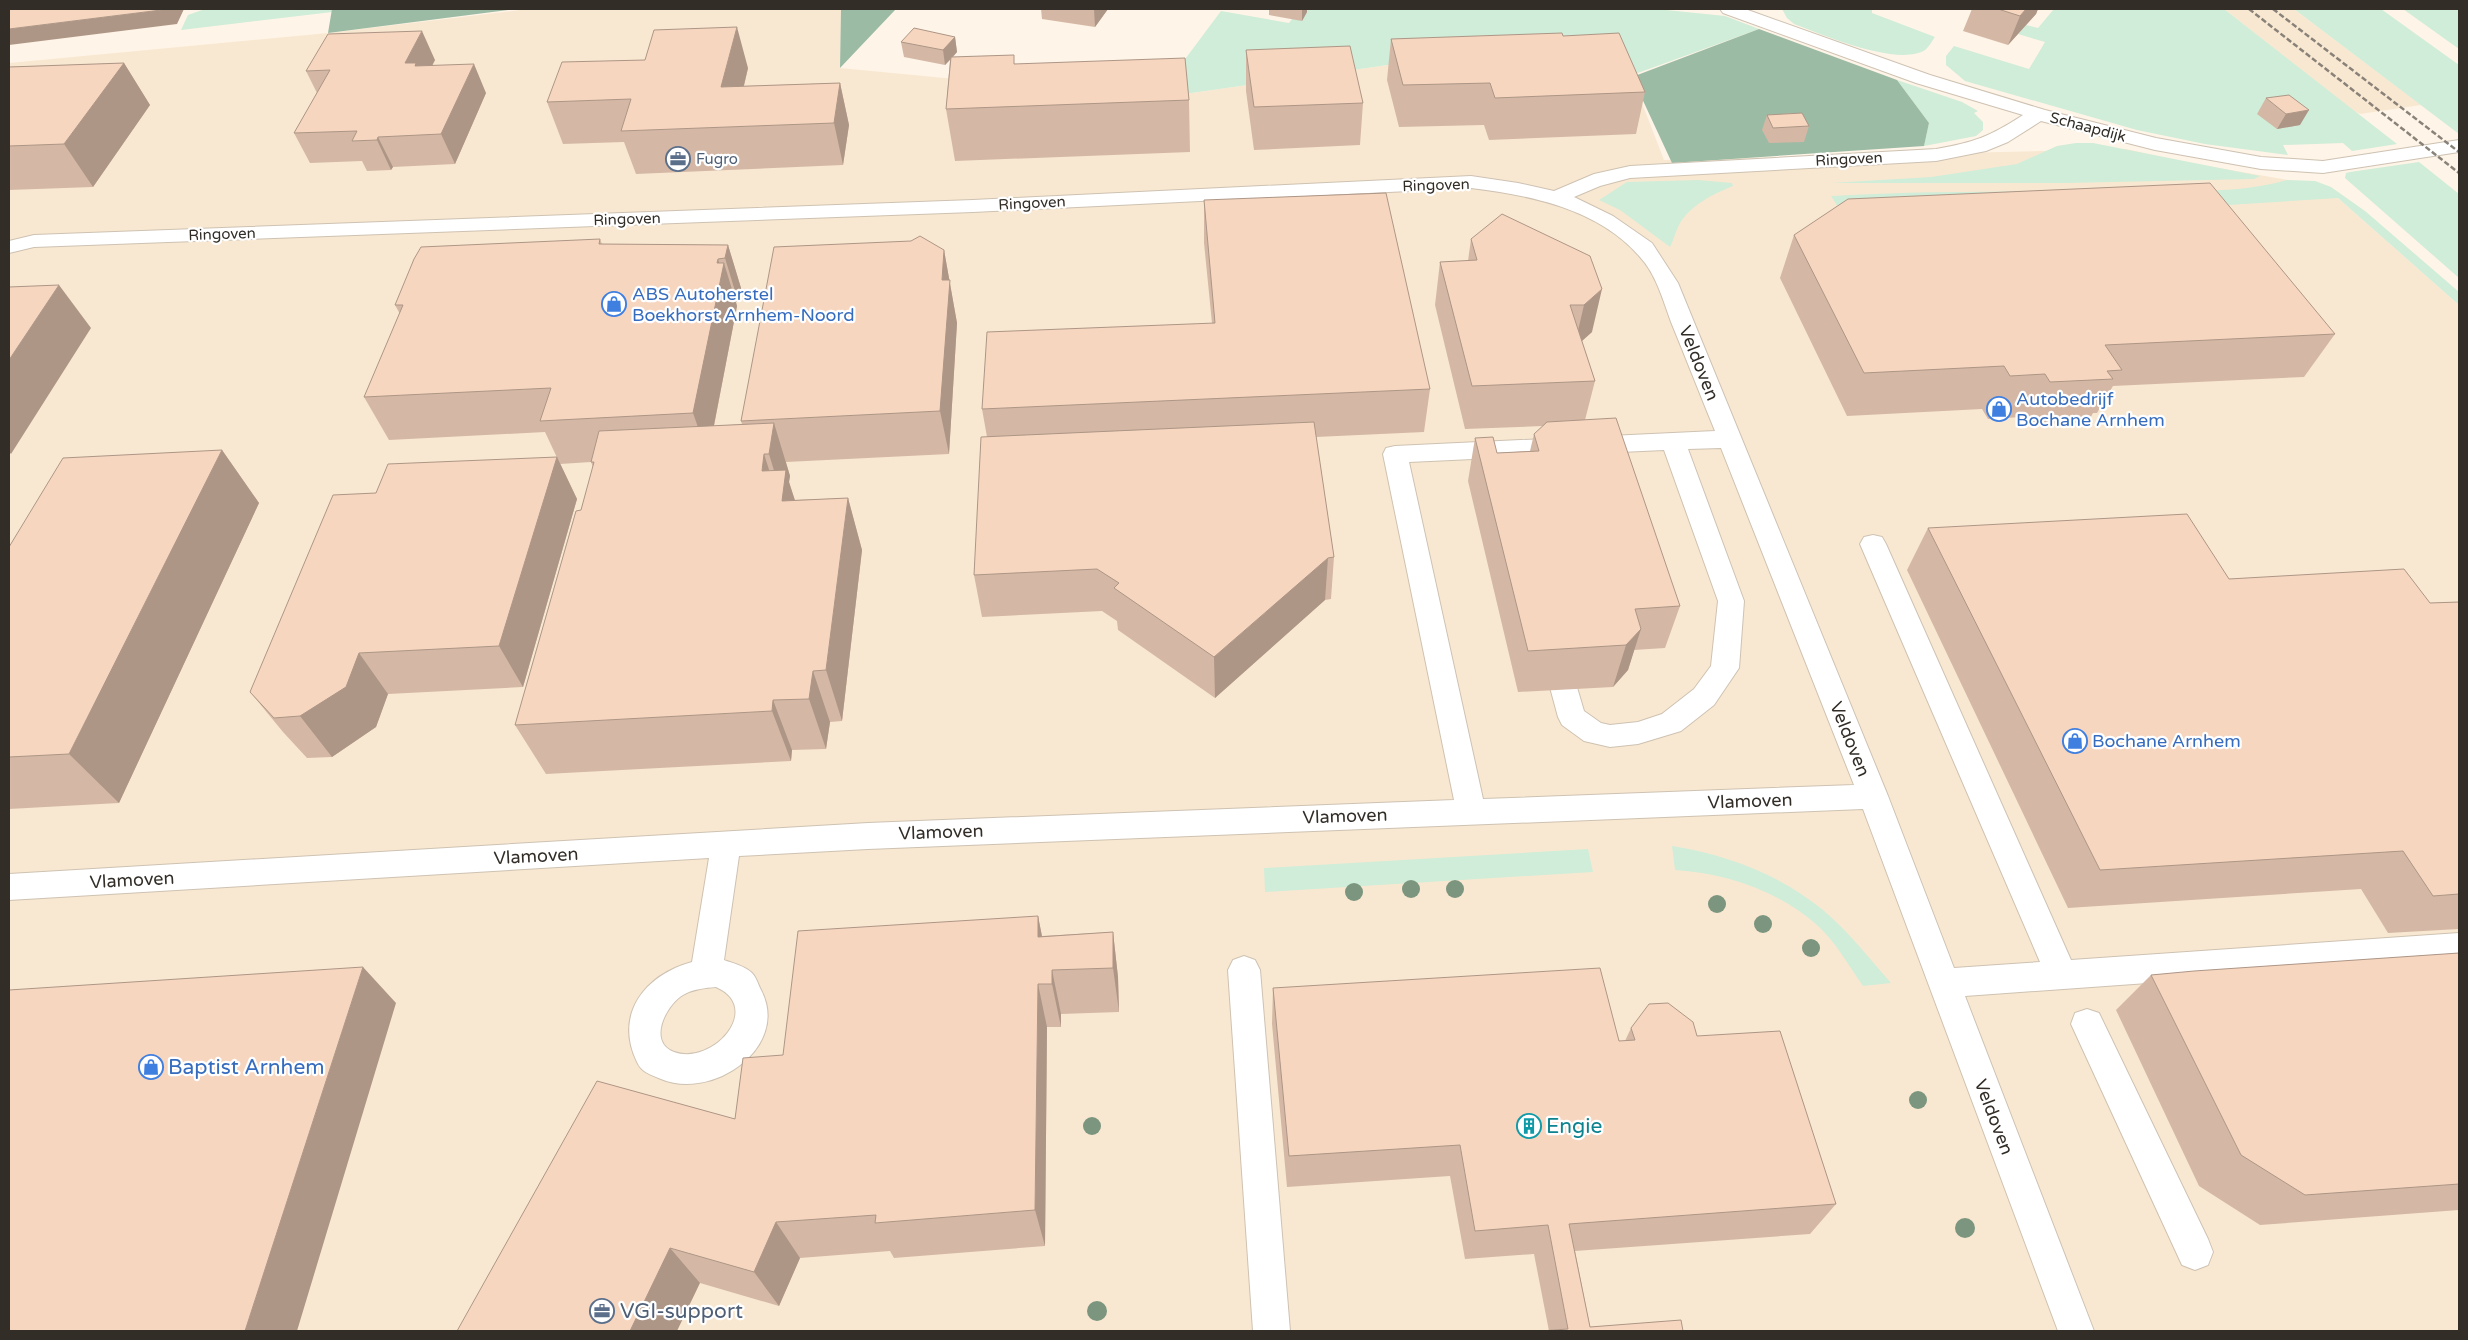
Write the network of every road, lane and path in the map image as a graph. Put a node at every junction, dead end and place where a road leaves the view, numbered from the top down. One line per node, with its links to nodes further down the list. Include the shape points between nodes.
1 (1730, 9): 2 (street, Schaapdijk, via 1923,79)
2 (2038, 114): 3 (street, Schaapdijk, via 2155,144 2261,163 2323,167); 4 (street, Ringoven, via 2001,138 1979,147 1936,155 1630,172 1587,182)
3 (2459, 146)
4 (1557, 198): 5 (street, Ringoven, via 1507,186 1471,182 973,206 34,241); 6 (street, Veldoven, via 1583,207 1646,249 1667,283)
5 (9, 247)
6 (1730, 439): 7 (street); 10 (street, Veldoven)
7 (1672, 442): 9 (street, via 1731,601 1725,668 1704,697 1671,722 1638,733 1610,736 1594,733 1572,717); 11 (street, via 1506,459 1395,454)
8 (1873, 544): 17 (street)
9 (1549, 634)
10 (1873, 796): 11 (street, Vlamoven); 18 (street, Veldoven)
11 (1472, 811): 12 (street, Vlamoven)
12 (726, 844): 13 (street, Vlamoven); 16 (street)
13 (9, 887)
14 (2459, 947): 17 (street)
15 (1244, 970): 21 (street)
16 (706, 974)
17 (2062, 975): 18 (street)
18 (1944, 983): 22 (street, Veldoven)
19 (2087, 1024): 20 (street)
20 (2195, 1252)
21 (1272, 1331)
22 (2076, 1331)

